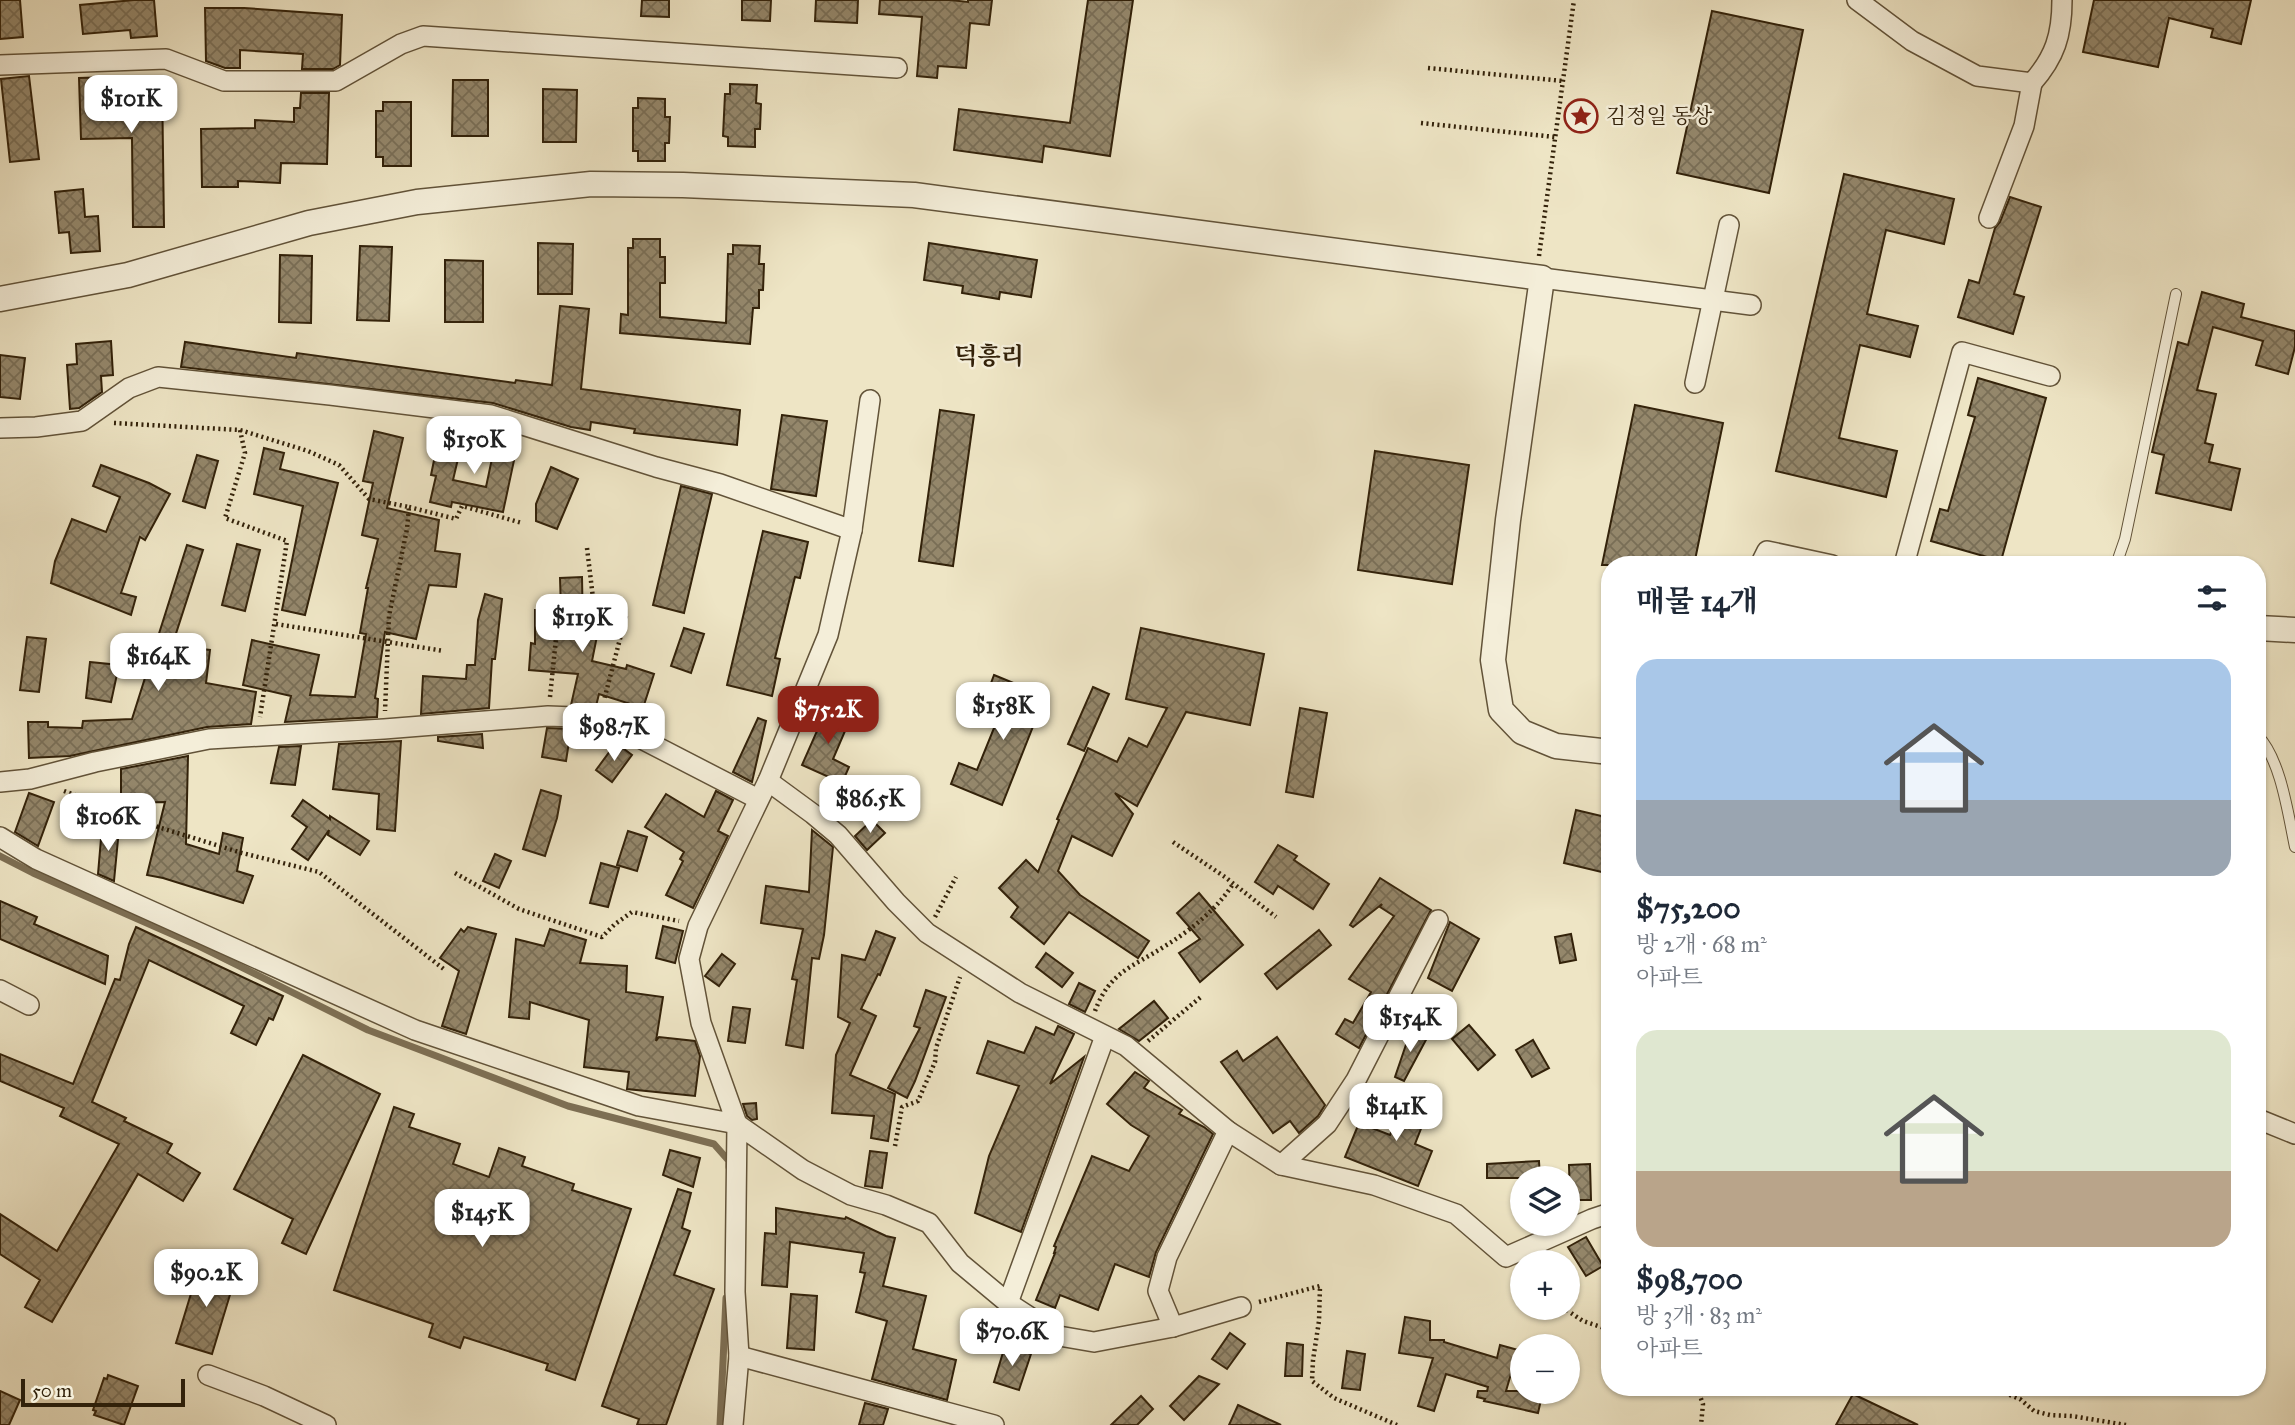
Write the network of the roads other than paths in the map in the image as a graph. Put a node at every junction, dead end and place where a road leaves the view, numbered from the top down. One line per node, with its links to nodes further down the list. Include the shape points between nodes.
1 (1857, 0): 5 (street, via 1912,41 1977,76)
2 (2062, 0): 5 (street, via 2062,26 2047,66)
3 (0, 65): 4 (street, via 166,59 224,81 336,82 423,36)
4 (897, 68)
5 (2032, 83): 6 (street, via 2024,126)
6 (1989, 218)
7 (1729, 226): 11 (street)
8 (1539, 278): 10 (street, via 914,195 591,184 417,202 309,223 128,275); 11 (street); 25 (street, via 1493,660 1501,710 1522,732 1556,746)
9 (2176, 294): 21 (lane)
10 (0, 299)
11 (1714, 300): 12 (street); 14 (street)
12 (1751, 305)
13 (2050, 376): 20 (street, via 1962,352)
14 (1695, 383)
15 (870, 400): 17 (street)
16 (0, 428): 17 (street, via 82,421 129,388 158,377 330,395 491,415 720,484)
17 (852, 530): 26 (street, via 828,635)
18 (1764, 556): 19 (street, via 1767,551)
19 (1790, 556)
20 (1906, 556)
21 (2119, 556)
22 (2266, 628): 23 (street)
23 (2295, 630)
24 (2266, 748): 30 (lane, via 2282,786)
25 (1601, 751)
26 (768, 781): 28 (street); 34 (street, via 838,835 927,933 1020,993)
27 (0, 782): 28 (street, via 209,739 548,716 601,718)
28 (758, 799): 36 (street, via 698,926 689,959 701,1023)
29 (0, 837): 36 (street, via 36,859 415,1030 639,1106)
30 (2295, 847)
31 (1438, 920): 39 (street, via 1356,1080 1327,1124)
32 (0, 989): 33 (street)
33 (29, 1005)
34 (1098, 1032): 37 (street, via 1126,1046); 41 (street)
35 (2266, 1122): 38 (street)
36 (737, 1124): 41 (street, via 803,1170 851,1195 929,1223 960,1263); 44 (street)
37 (1228, 1131): 39 (street); 43 (street, via 1167,1257 1158,1291)
38 (2295, 1134)
39 (1281, 1165): 40 (street, via 1374,1185 1456,1214 1506,1257)
40 (1601, 1216)
41 (1008, 1303): 43 (street, via 1059,1336 1094,1342)
42 (1241, 1307): 43 (street)
43 (1173, 1327)
44 (739, 1356): 47 (street); 48 (street)
45 (208, 1375): 46 (street)
46 (326, 1425)
47 (733, 1425)
48 (994, 1425)

